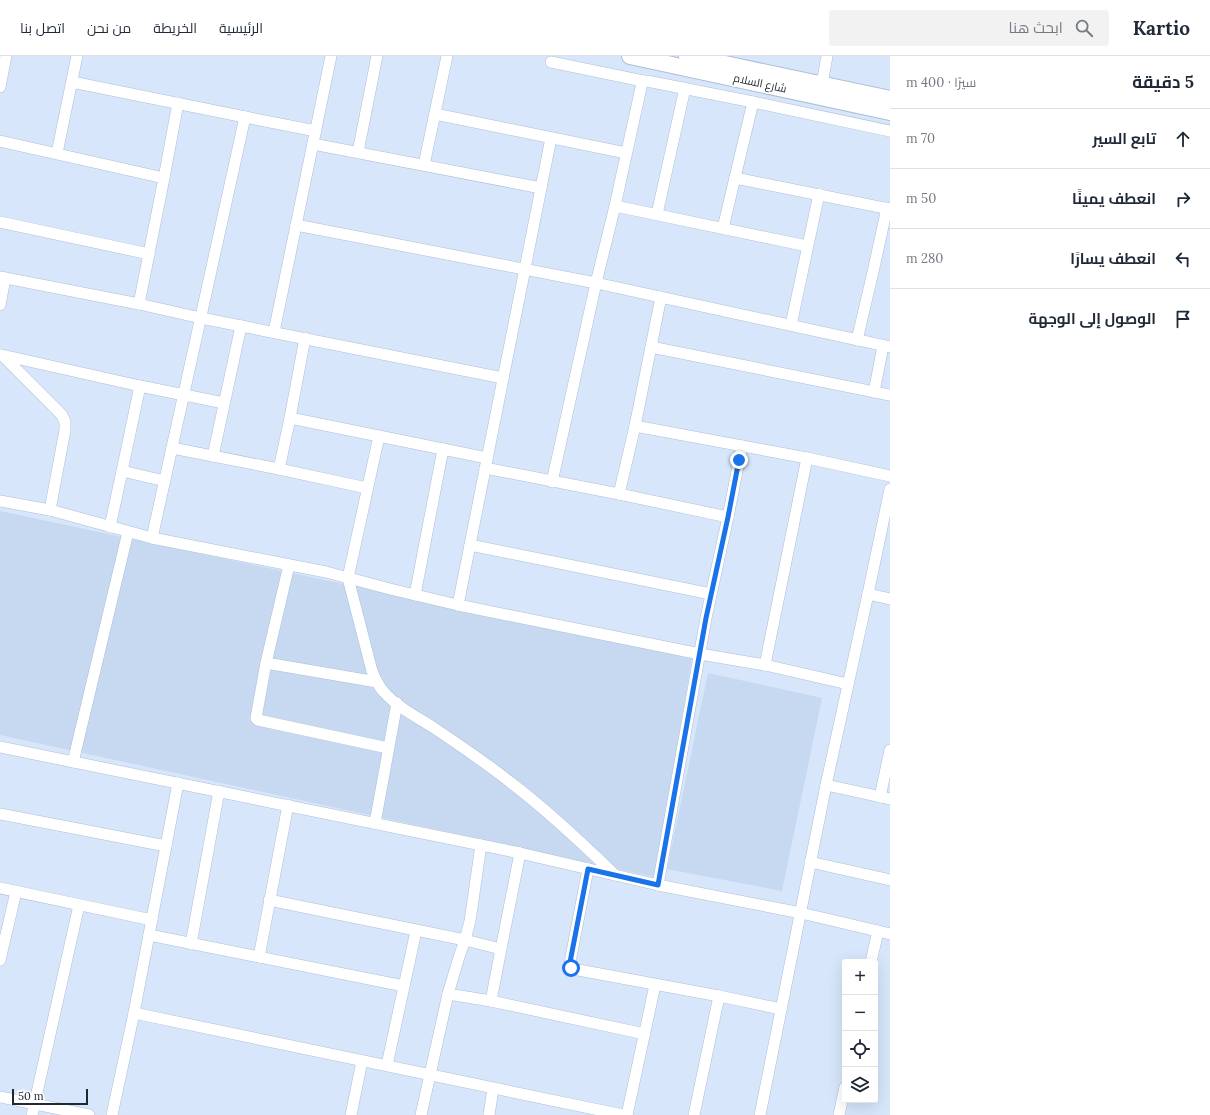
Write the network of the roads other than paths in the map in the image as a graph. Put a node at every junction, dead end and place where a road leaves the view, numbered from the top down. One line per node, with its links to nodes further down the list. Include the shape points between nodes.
1 (6, 56): 13 (street)
2 (77, 56): 11 (street)
3 (331, 56): 21 (street)
4 (377, 56): 26 (street)
5 (447, 56): 19 (street)
6 (630, 56): 18 (main road, شارع السلام)
7 (690, 56): 12 (main road, شارع السلام)
8 (827, 56): 12 (street)
9 (551, 62): 10 (street)
10 (643, 81): 14 (street); 28 (street)
11 (72, 82): 17 (street); 27 (street)
12 (822, 84): 15 (main road, شارع السلام)
13 (0, 87)
14 (685, 88): 16 (street); 36 (street)
15 (890, 98)
16 (753, 102): 22 (street); 31 (street)
17 (178, 103): 20 (street); 30 (street)
18 (890, 112)
19 (435, 114): 23 (street); 29 (street)
20 (245, 117): 21 (street); 48 (street)
21 (316, 131): 25 (street)
22 (890, 132)
23 (551, 138): 28 (street); 32 (street)
24 (0, 141): 27 (street)
25 (313, 144): 26 (street); 38 (street)
26 (358, 152): 29 (street)
27 (57, 153): 30 (street)
28 (626, 153): 34 (street)
29 (424, 165): 32 (street)
30 (164, 178): 41 (street)
31 (735, 178): 33 (street); 39 (street)
32 (541, 188): 42 (street)
33 (818, 194): 35 (street); 40 (street)
34 (615, 206): 36 (street); 44 (street)
35 (888, 209): 53 (street)
36 (657, 214): 39 (street)
37 (0, 222): 41 (street)
38 (296, 224): 42 (street); 51 (street)
39 (723, 228): 40 (street)
40 (807, 246): 49 (street)
41 (149, 254): 46 (street)
42 (525, 269): 44 (street); 57 (street)
43 (3, 278): 46 (street); 47 (street)
44 (596, 283): 45 (street); 76 (street)
45 (661, 297): 49 (street); 54 (street)
46 (139, 304): 48 (street)
47 (0, 305)
48 (201, 318): 50 (street); 60 (street)
49 (791, 325): 53 (street)
50 (241, 326): 51 (street); 62 (street)
51 (274, 332): 52 (street)
52 (305, 338): 57 (street); 63 (street)
53 (857, 340): 55 (street)
54 (651, 347): 59 (street); 64 (street)
55 (887, 347): 59 (street)
56 (1, 355): 58 (street); 81 (street, via 62,415 65,422)
57 (503, 378): 71 (street)
58 (140, 386): 60 (street); 73 (street)
59 (874, 392): 61 (street)
60 (183, 395): 62 (street); 67 (street)
61 (890, 395)
62 (224, 403): 69 (street)
63 (290, 418): 65 (street); 72 (street)
64 (635, 426): 66 (street); 79 (street)
65 (379, 436): 68 (street); 77 (street)
66 (742, 446): 70 (street); 82 (street)
67 (172, 448): 69 (street); 75 (street)
68 (443, 449): 71 (street); 91 (street)
69 (213, 456): 72 (street)
70 (807, 458): 74 (street); 96 (street)
71 (486, 463): 76 (street); 86 (street)
72 (279, 469): 77 (street)
73 (122, 471): 75 (street); 83 (street)
74 (890, 476)
75 (165, 481): 85 (street)
76 (552, 482): 79 (street)
77 (367, 488): 88 (street)
78 (890, 490): 90 (street)
79 (619, 494): 82 (street)
80 (0, 501): 81 (street)
81 (50, 510): 83 (street)
82 (728, 517): 89 (street)
83 (110, 527): 84 (street)
84 (128, 532): 85 (street); 103 (street)
85 (152, 538): 87 (street)
86 (470, 545): 89 (street); 93 (street)
87 (289, 565): 88 (street); 95 (street)
88 (348, 578): 91 (street); 97 (street)
89 (711, 594): 94 (street)
90 (868, 594): 92 (street); 98 (street)
91 (415, 595): 93 (street)
92 (890, 599)
93 (458, 605): 94 (street)
94 (700, 654): 96 (street); 118 (street)
95 (266, 663): 97 (street); 101 (street, via 256,716 258,720)
96 (765, 665): 98 (street)
97 (377, 682): 99 (street, via 384,693)
98 (848, 684): 105 (street)
99 (396, 703): 101 (street); 116 (street, via 510,781)
100 (0, 747): 103 (street)
101 (388, 748): 110 (street)
102 (890, 750): 107 (street)
103 (73, 762): 104 (street)
104 (178, 783): 106 (street); 112 (street)
105 (826, 785): 107 (street); 114 (street)
106 (219, 791): 108 (street); 130 (street)
107 (885, 798)
108 (288, 805): 110 (street); 121 (street)
109 (0, 814): 112 (street)
110 (375, 823): 111 (street)
111 (481, 845): 113 (street); 129 (street)
112 (166, 846): 124 (street)
113 (520, 853): 115 (street); 131 (street)
114 (810, 862): 117 (street); 123 (street)
115 (588, 869): 116 (street); 135 (street, via 571,968)
116 (615, 875): 118 (street)
117 (890, 880)
118 (658, 885): 123 (street)
119 (0, 888): 120 (street)
120 (16, 892): 122 (street); 134 (street)
121 (270, 900): 125 (street); 132 (street)
122 (79, 905): 124 (street); 149 (street)
123 (801, 913): 126 (street); 140 (street)
124 (152, 920): 128 (street)
125 (416, 930): 129 (street); 136 (street)
126 (878, 931): 127 (street); 133 (street)
127 (890, 934)
128 (149, 935): 130 (street); 141 (street)
129 (465, 940): 131 (street); 137 (street)
130 (191, 944): 132 (street)
131 (501, 949): 139 (street)
132 (258, 957): 136 (street)
133 (872, 959)
134 (0, 960)
135 (655, 985): 138 (street); 142 (street)
136 (404, 986): 144 (street)
137 (448, 994): 139 (street); 145 (street)
138 (719, 996): 140 (street); 159 (street)
139 (491, 1001): 142 (street)
140 (781, 1010): 160 (street)
141 (134, 1013): 143 (street); 153 (street)
142 (645, 1034): 158 (street)
143 (362, 1061): 144 (street); 154 (street)
144 (387, 1065): 145 (street)
145 (430, 1075): 146 (street); 155 (street)
146 (493, 1089): 156 (street); 157 (street)
147 (0, 1096): 149 (street)
148 (842, 1101): 161 (street)
149 (34, 1104): 150 (street); 151 (street)
150 (72, 1113): 152 (street)
151 (32, 1115)
152 (89, 1115)
153 (112, 1115)
154 (351, 1115)
155 (421, 1115)
156 (488, 1115)
157 (623, 1115)
158 (627, 1115)
159 (694, 1115)
160 (760, 1115)
161 (839, 1115)

